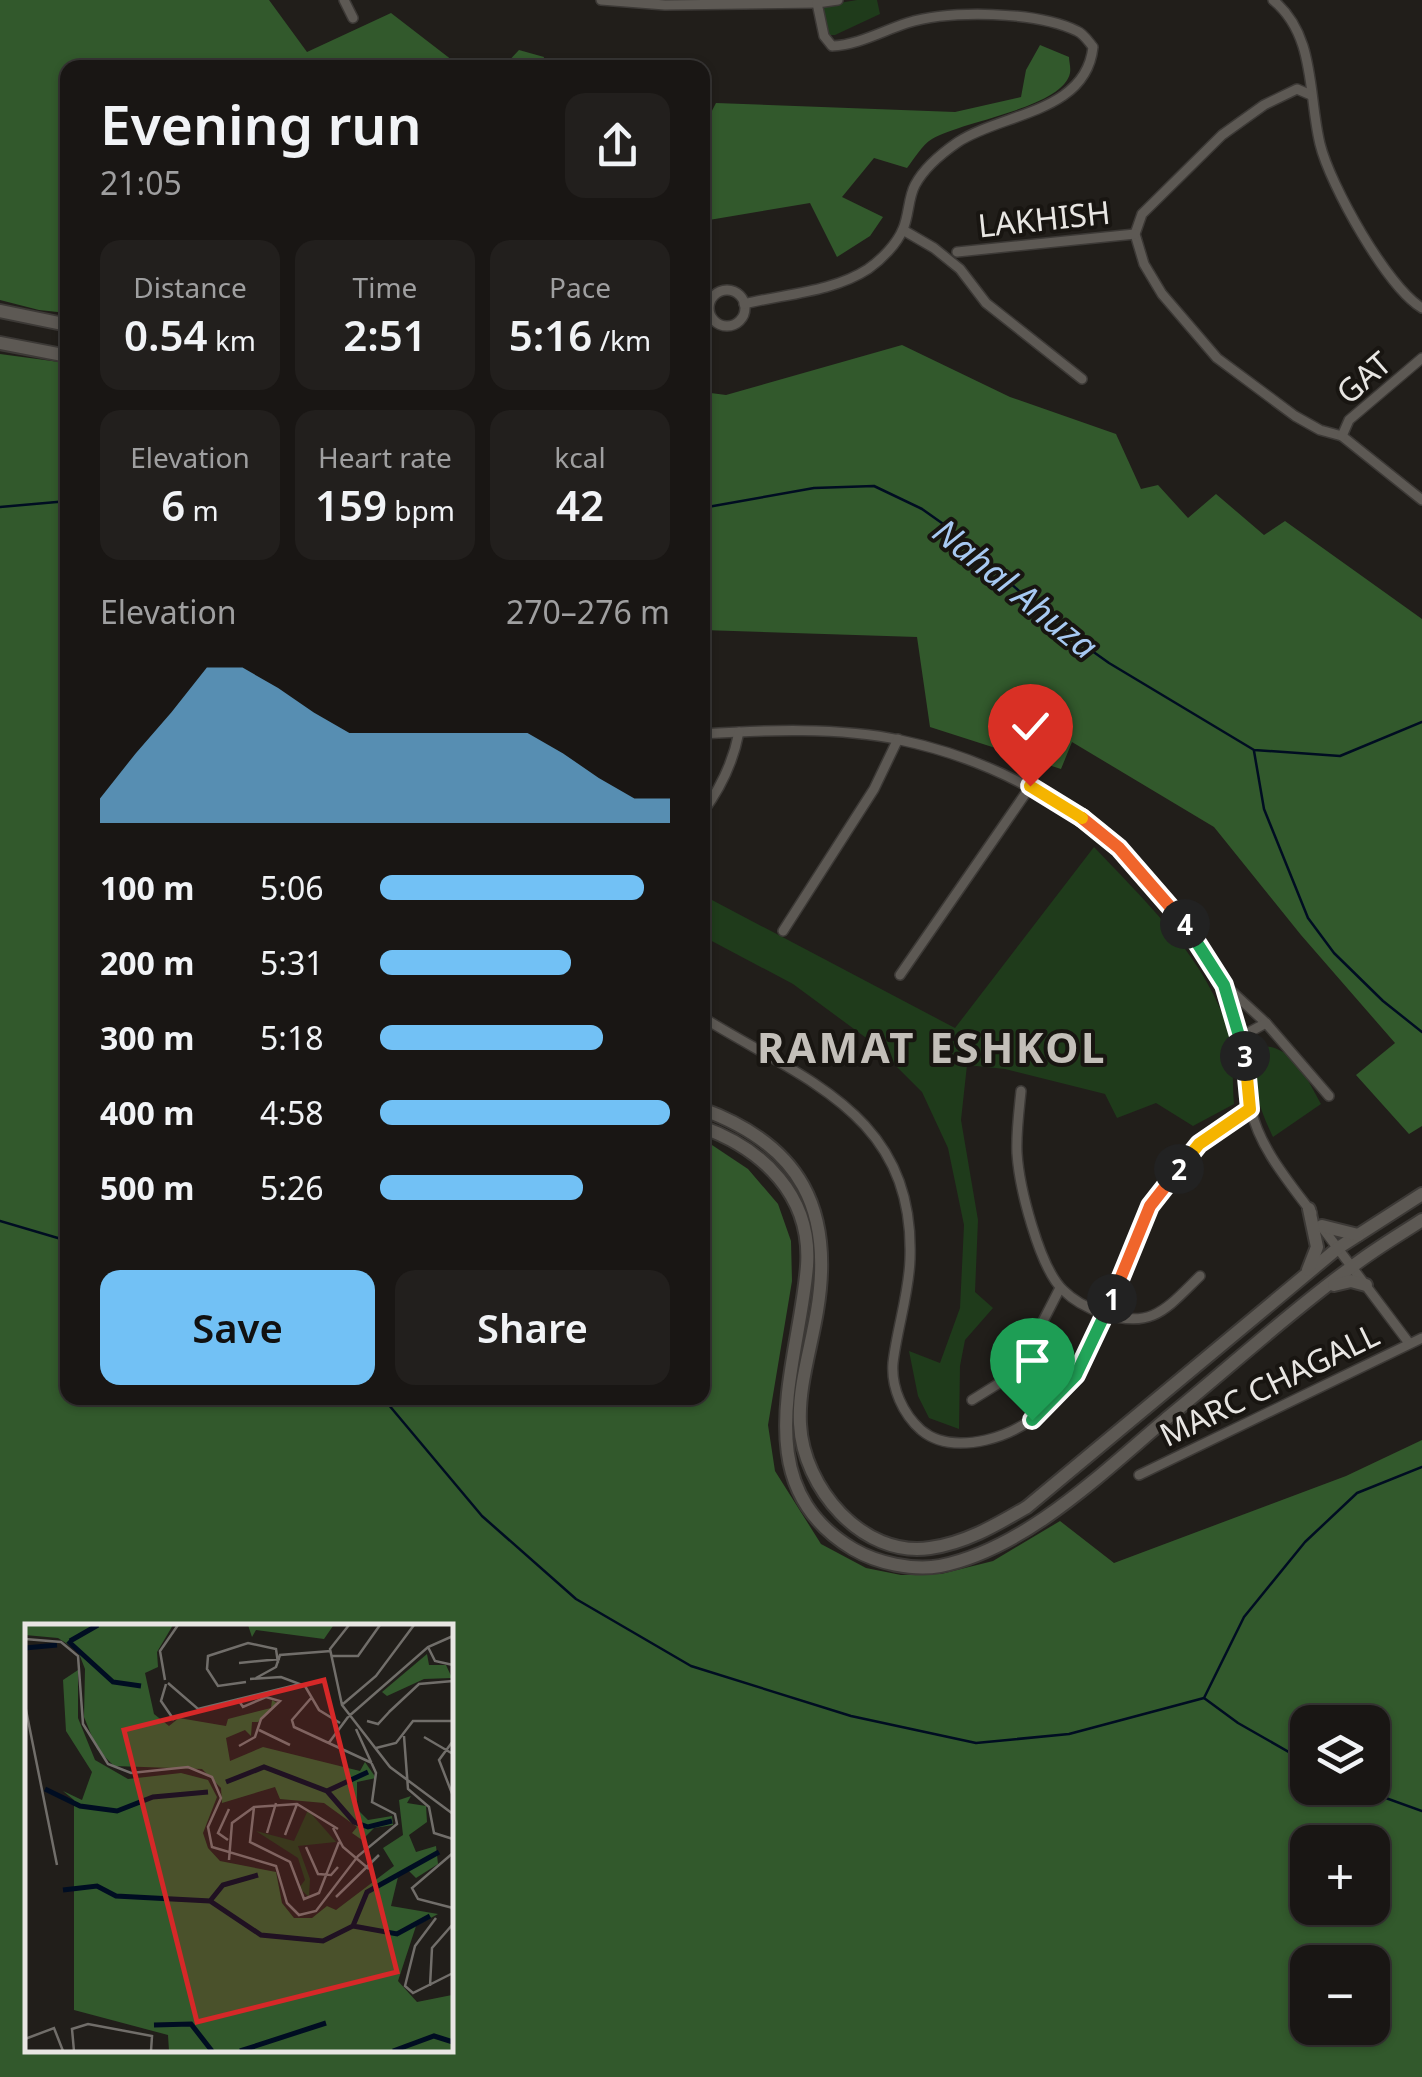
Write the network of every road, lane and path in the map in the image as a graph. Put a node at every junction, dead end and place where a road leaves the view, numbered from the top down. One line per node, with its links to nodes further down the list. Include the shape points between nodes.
1 (344, 0): 6 (street)
2 (601, 0): 5 (street)
3 (838, 0): 5 (street)
4 (1272, 0): 7 (street, via 1301,36)
5 (817, 4): 8 (street, via 832,46 961,14 1058,24 1081,32 1093,48 1091,67 1072,89 960,140 934,160 914,186)
6 (353, 18)
7 (1311, 95): 9 (street, via 1298,90 1264,104 1222,136 1142,214); 12 (street, via 1325,162 1340,194 1403,293)
8 (903, 230): 11 (street, via 881,259 850,279); 18 (street, via 934,248 986,303)
9 (1135, 234): 10 (street, LAKHISH); 19 (street, via 1162,294 1217,358 1295,416)
10 (958, 252)
11 (744, 304): 11 (street, via 738,294 722,291 712,298 710,314 732,325)
12 (1422, 308)
13 (0, 311): 14 (main road)
14 (60, 324)
15 (0, 343): 16 (main road)
16 (60, 354)
17 (1422, 358): 19 (street, GAT, via 1349,420)
18 (1082, 380)
19 (1342, 436): 20 (street)
20 (1422, 500)
21 (739, 732): 22 (street); 23 (street); 25 (street)
22 (710, 734)
23 (898, 739): 24 (street); 26 (street)
24 (1030, 786): 27 (street); 28 (street, via 1119,848 1181,918)
25 (710, 802)
26 (783, 931)
27 (900, 976)
28 (1224, 985): 30 (street); 31 (street)
29 (710, 1022): 49 (street, via 844,1104 874,1132 892,1162 906,1205 910,1258 892,1372 902,1408 923,1432 969,1444 1032,1420 1076,1375)
30 (1266, 1023): 31 (street); 33 (street)
31 (1242, 1036): 34 (street)
32 (1020, 1091): 47 (street, via 1017,1154 1034,1236)
33 (1329, 1096)
34 (1250, 1109): 38 (street, via 1267,1148); 49 (street, via 1199,1144 1150,1206)
35 (710, 1112): 45 (main road, via 766,1142 808,1192 818,1218 821,1277 800,1430 829,1502 860,1532 892,1544 926,1549 953,1543 1028,1507)
36 (710, 1130): 48 (main road, via 759,1155 788,1186 802,1224 807,1263 785,1435 802,1498 832,1536 863,1555 904,1566 938,1567 1018,1535)
37 (1422, 1194): 41 (main road)
38 (1309, 1209): 40 (street); 45 (main road, via 1317,1247)
39 (1422, 1220): 43 (main road)
40 (1322, 1226): 41 (main road); 42 (street)
41 (1358, 1235): 42 (main road)
42 (1338, 1248): 43 (street); 45 (main road)
43 (1352, 1266): 46 (street); 48 (main road)
44 (1200, 1276): 49 (street, via 1144,1321)
45 (1304, 1277)
46 (1366, 1285): 48 (main road, via 1350,1281); 51 (street)
47 (1060, 1288): 49 (street); 52 (street, via 1017,1372)
48 (1327, 1288)
49 (1106, 1314)
50 (1422, 1338): 51 (street, MARC CHAGALL)
51 (1409, 1344): 53 (street, MARC CHAGALL)
52 (972, 1400)
53 (1139, 1475)

